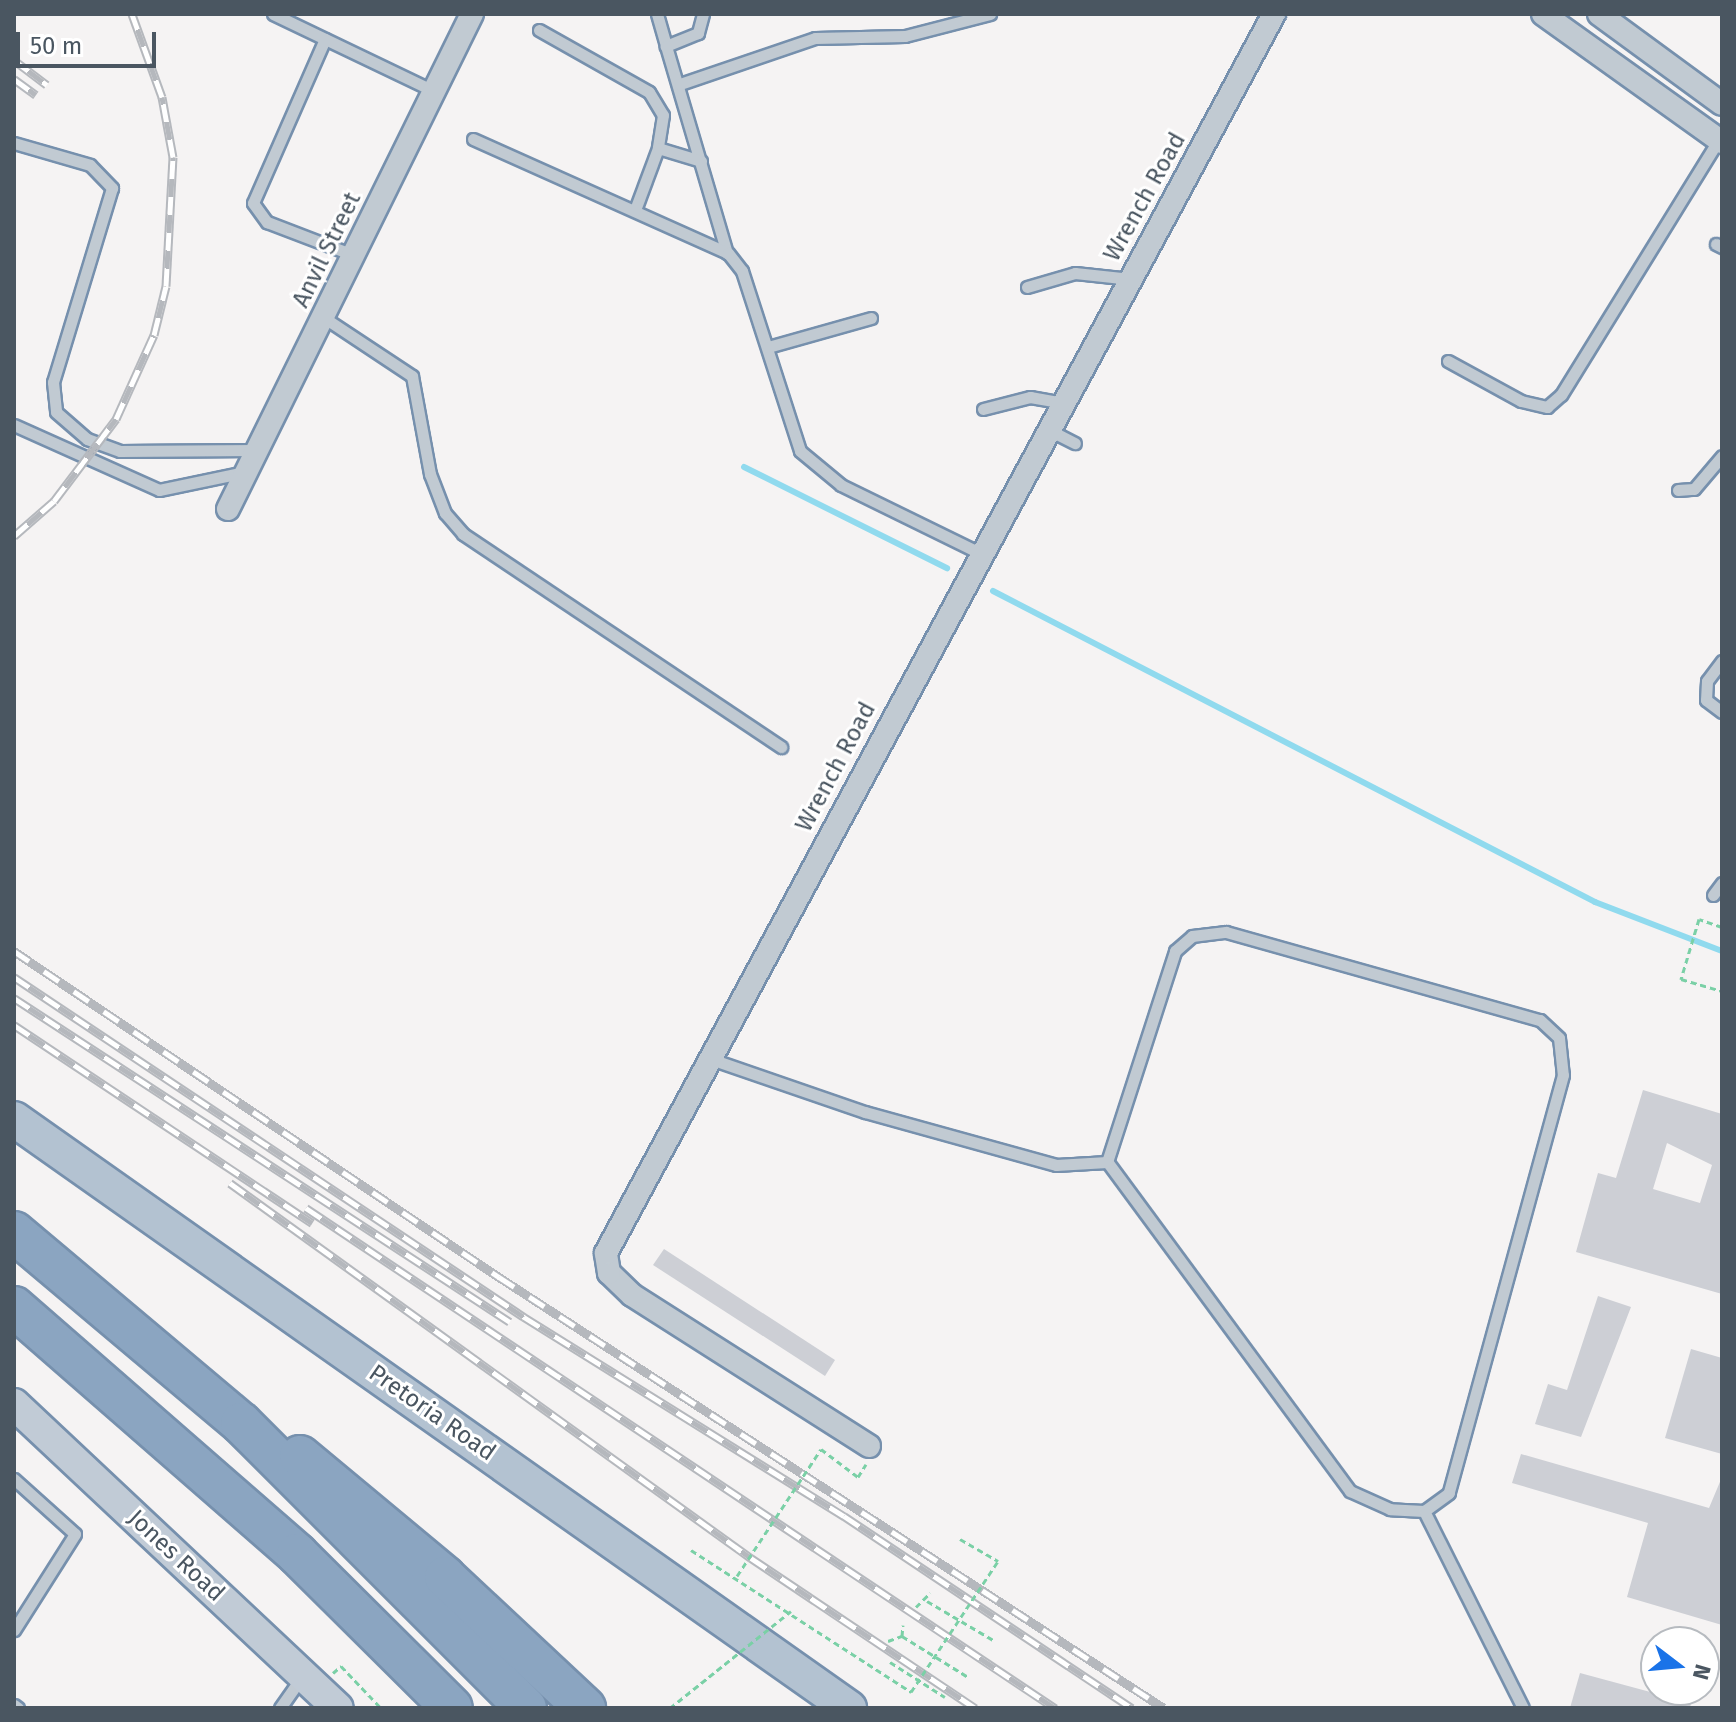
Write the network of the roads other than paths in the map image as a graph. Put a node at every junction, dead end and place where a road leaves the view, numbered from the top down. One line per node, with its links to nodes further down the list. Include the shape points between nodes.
1 (273, 14): 10 (lane)
2 (472, 14): 13 (street, Anvil Street)
3 (657, 14): 11 (lane)
4 (703, 14): 11 (lane, via 698,33)
5 (990, 14): 12 (lane, via 905,36 815,38)
6 (1274, 14): 23 (street, Wrench Road)
7 (1543, 14): 16 (street)
8 (1599, 14): 14 (street)
9 (539, 30): 18 (lane, via 649,92 663,115)
10 (325, 39): 13 (lane); 22 (lane, via 253,203 267,222)
11 (666, 46): 12 (lane)
12 (680, 84): 19 (lane)
13 (434, 91): 22 (street, Anvil Street)
14 (1722, 104)
15 (473, 139): 20 (lane)
16 (1721, 139): 28 (lane, via 1547,407 1521,401)
17 (14, 143): 34 (lane, via 90,165 112,188 50,396 56,412 87,439 120,451)
18 (658, 148): 19 (lane); 20 (lane)
19 (701, 161): 21 (lane)
20 (635, 210): 21 (lane)
21 (728, 253): 27 (lane, via 742,271)
22 (353, 255): 25 (street, Anvil Street)
23 (1131, 279): 24 (lane, via 1075,273); 29 (street, Wrench Road)
24 (1027, 287)
25 (323, 317): 34 (street, Anvil Street); 42 (lane, via 412,376 430,474 445,513 463,534)
26 (871, 318): 27 (lane)
27 (768, 347): 39 (lane, via 791,437 819,471)
28 (1448, 361)
29 (1063, 403): 30 (lane, via 1030,397); 32 (street, Wrench Road)
30 (983, 409)
31 (14, 425): 36 (lane, via 159,490)
32 (1049, 429): 33 (lane); 39 (street, Wrench Road)
33 (1075, 443)
34 (256, 450): 36 (street, Anvil Street)
35 (1722, 456): 37 (lane, via 1694,489)
36 (246, 472): 38 (street, Anvil Street)
37 (1678, 490)
38 (228, 509)
39 (982, 554): 45 (street, Wrench Road)
40 (1722, 661): 41 (lane, via 1706,690 1706,700)
41 (1722, 712)
42 (781, 747)
43 (1722, 883): 44 (lane)
44 (1713, 895)
45 (708, 1058): 47 (lane, via 865,1112 1056,1165); 52 (street, Wrench Road, via 609,1243 609,1273 632,1295)
46 (14, 1119): 61 (main road, Pretoria Road)
47 (1107, 1162): 54 (lane, via 1350,1491 1390,1509); 54 (lane, via 1183,940 1226,932 1552,1025 1563,1075 1449,1493)
48 (14, 1232): 51 (highway)
49 (14, 1307): 57 (highway, via 297,1554)
50 (14, 1404): 56 (street, Jones Road)
51 (241, 1423): 59 (highway); 60 (highway, via 306,1460)
52 (869, 1446)
53 (14, 1479): 55 (lane, via 75,1534)
54 (1424, 1511): 62 (lane)
55 (14, 1630)
56 (317, 1693): 58 (lane)
57 (450, 1707)
58 (280, 1708)
59 (526, 1708)
60 (585, 1708)
61 (849, 1708)
62 (1523, 1708)

